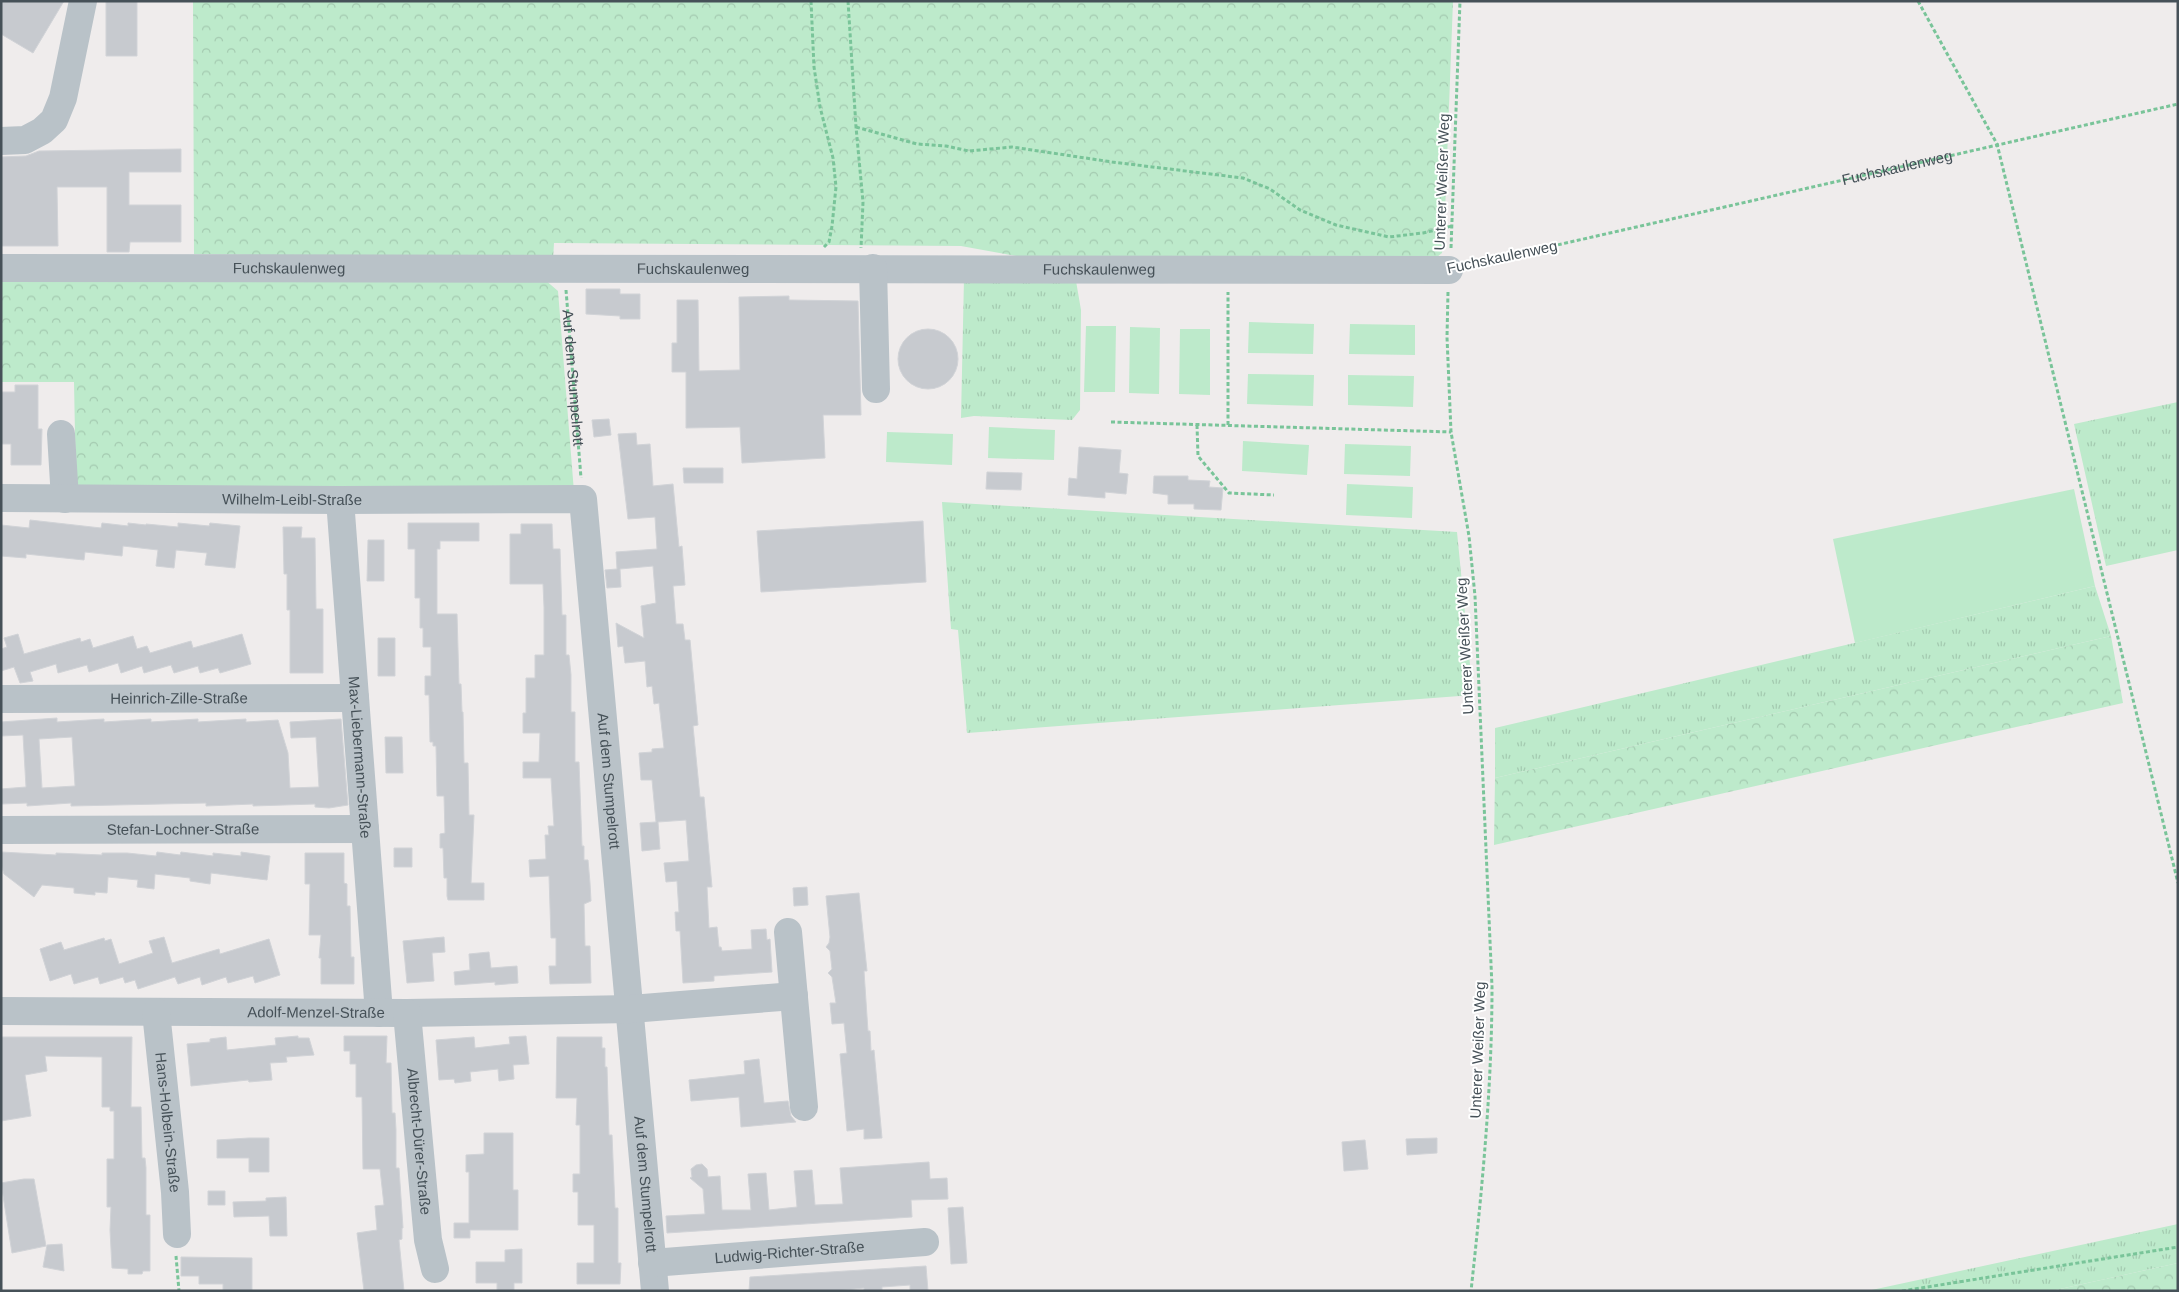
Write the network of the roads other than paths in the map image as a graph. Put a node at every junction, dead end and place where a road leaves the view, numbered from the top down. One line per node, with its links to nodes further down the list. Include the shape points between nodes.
1 (83, 1): 2 (street, via 63,98 54,120 25,140)
2 (1, 141)
3 (867, 259): 4 (street, Fuchskaulenweg, via 811,268); 5 (street, Fuchskaulenweg, via 1228,269); 6 (street)
4 (1, 268)
5 (1449, 270)
6 (876, 389)
7 (61, 434): 9 (street)
8 (1, 498): 9 (street, Wilhelm-Leibl-Straße)
9 (65, 499): 11 (street, Wilhelm-Leibl-Straße)
10 (583, 499): 11 (street, Wilhelm-Leibl-Straße); 18 (street, Auf dem Stumpelrott)
11 (340, 500): 12 (street, Max-Liebermann-Straße)
12 (355, 698): 13 (street, Heinrich-Zille-Straße); 14 (street, Max-Liebermann-Straße)
13 (1, 699)
14 (364, 829): 15 (street, Stefan-Lochner-Straße); 21 (street, Max-Liebermann-Straße)
15 (1, 830)
16 (788, 932): 17 (street)
17 (794, 996): 18 (street, Adolf-Menzel-Straße); 23 (street)
18 (631, 1008): 22 (street, Adolf-Menzel-Straße); 26 (street, Auf dem Stumpelrott)
19 (1, 1011): 20 (street, Adolf-Menzel-Straße)
20 (156, 1012): 21 (street, Adolf-Menzel-Straße); 24 (street, Hans-Holbein-Straße)
21 (380, 1013): 22 (street, Adolf-Menzel-Straße)
22 (407, 1013): 27 (street, Albrecht-Dürer-Straße, via 428,1240)
23 (804, 1107)
24 (177, 1234)
25 (925, 1242): 26 (street, Ludwig-Richter-Straße)
26 (652, 1263): 28 (street, Auf dem Stumpelrott)
27 (435, 1269)
28 (655, 1291)

